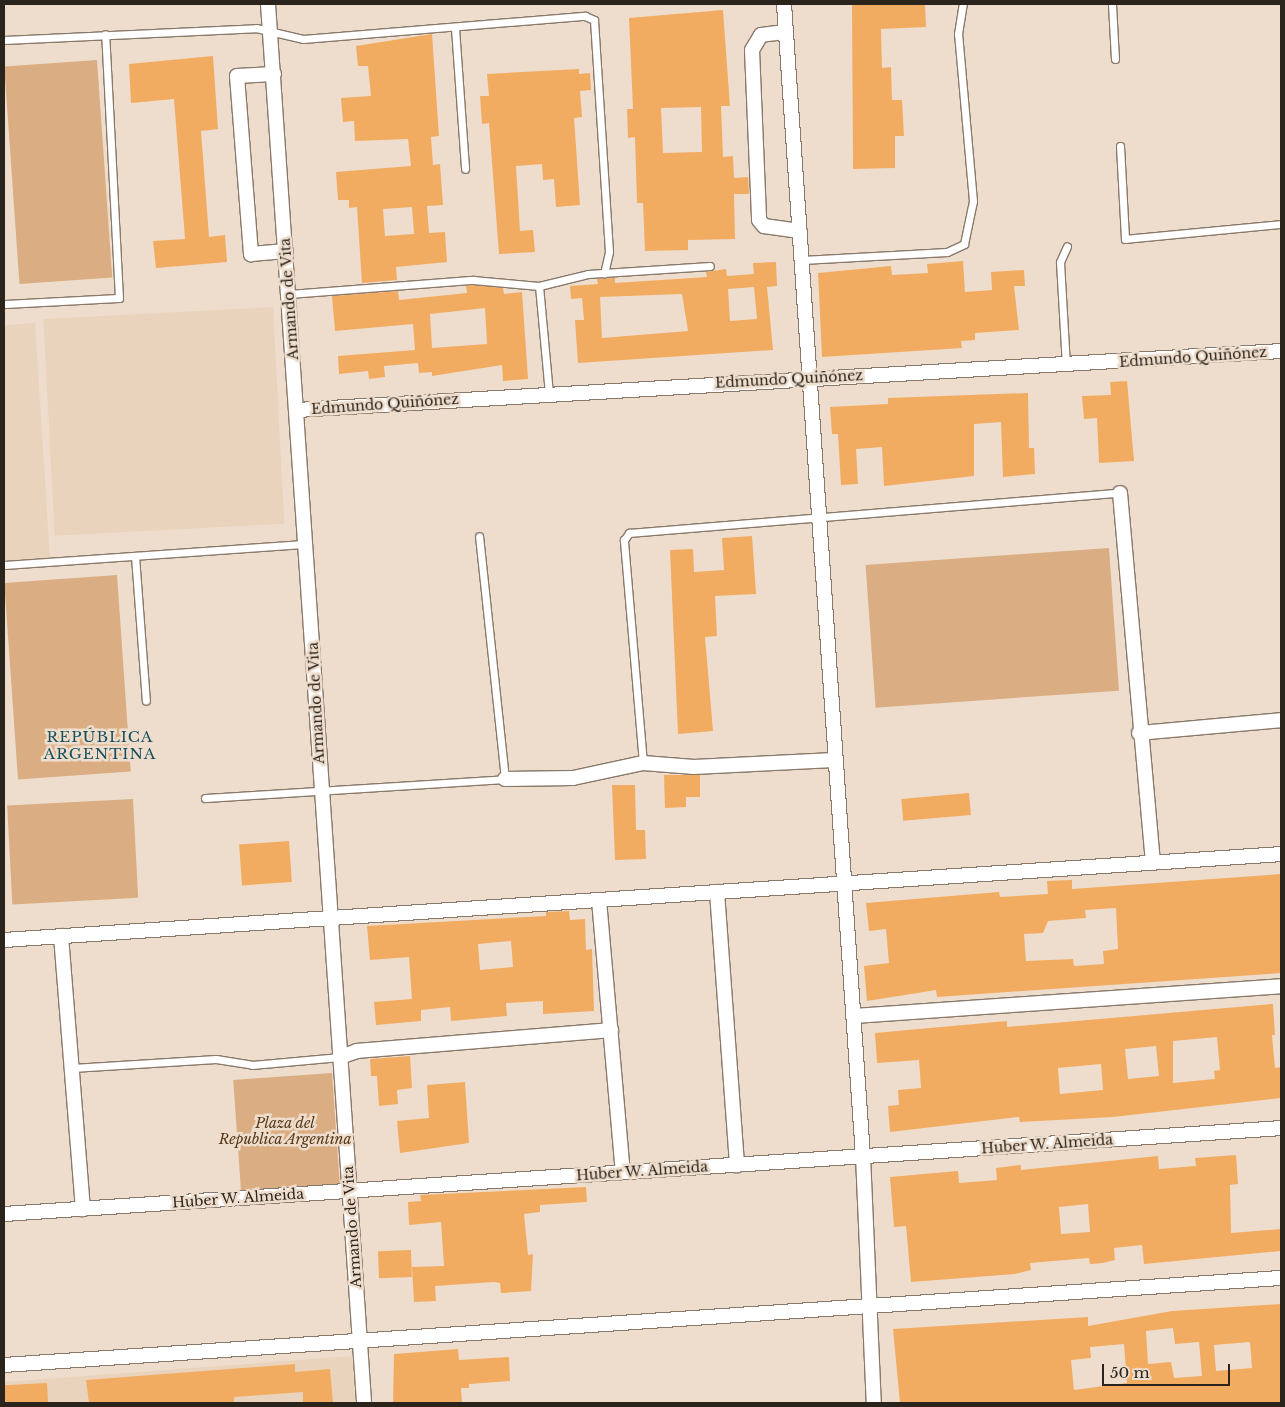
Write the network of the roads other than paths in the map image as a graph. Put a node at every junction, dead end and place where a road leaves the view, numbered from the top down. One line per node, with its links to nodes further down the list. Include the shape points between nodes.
1 (268, 4): 6 (street, Armando de Vita)
2 (784, 4): 7 (street)
3 (963, 4): 18 (lane, via 958,34 973,201 964,244 947,252)
4 (1112, 4): 10 (lane)
5 (455, 28): 6 (lane, via 303,39); 13 (lane); 20 (lane, via 585,16 594,20 609,252)
6 (271, 32): 8 (lane, via 256,28); 11 (street, Armando de Vita)
7 (785, 32): 15 (street); 15 (street, via 761,35 752,50 760,220 764,226)
8 (105, 34): 9 (lane); 23 (lane, via 119,298)
9 (4, 40)
10 (1115, 59)
11 (274, 74): 17 (street, Armando de Vita); 17 (street, via 237,76 251,254)
12 (1120, 146): 14 (lane, via 1125,239)
13 (465, 169)
14 (1281, 224)
15 (800, 230): 18 (street)
16 (1067, 246): 25 (lane, via 1060,262)
17 (286, 251): 22 (street, Armando de Vita)
18 (802, 260): 26 (street)
19 (710, 266): 20 (lane)
20 (604, 273): 21 (lane)
21 (540, 286): 22 (lane, via 473,280); 27 (lane)
22 (289, 294): 28 (street, Armando de Vita)
23 (4, 304)
24 (1281, 351): 25 (street, Edmundo Quiñónez)
25 (1066, 366): 26 (street, Edmundo Quiñónez)
26 (810, 378): 27 (street, Edmundo Quiñónez); 30 (street)
27 (549, 393): 28 (street, Edmundo Quiñónez)
28 (297, 410): 32 (street, Armando de Vita)
29 (1120, 493): 30 (lane); 37 (street)
30 (818, 519): 38 (street); 39 (lane, via 629,533 624,540)
31 (479, 536): 40 (lane)
32 (307, 544): 33 (lane); 41 (street, Armando de Vita)
33 (135, 556): 34 (lane); 35 (lane)
34 (4, 566)
35 (146, 701)
36 (1281, 720): 37 (street)
37 (1140, 732): 44 (street)
38 (834, 760): 39 (street, via 694,767); 45 (street)
39 (643, 763): 40 (street, via 573,778)
40 (505, 779): 41 (lane)
41 (321, 788): 42 (lane); 48 (street, Armando de Vita)
42 (205, 798)
43 (1281, 854): 44 (street)
44 (1153, 863): 45 (street)
45 (845, 884): 46 (street); 52 (street)
46 (717, 892): 47 (street); 58 (street)
47 (599, 900): 48 (street); 53 (street)
48 (331, 918): 49 (street); 54 (street, Armando de Vita)
49 (61, 936): 50 (street); 55 (street)
50 (4, 940)
51 (1281, 986): 52 (street)
52 (854, 1016): 57 (street)
53 (611, 1030): 54 (street, via 357,1050); 59 (street)
54 (340, 1057): 55 (lane, via 252,1065 216,1059); 60 (street, Armando de Vita)
55 (72, 1068): 61 (street)
56 (1281, 1128): 57 (street, Huber W. Almeida)
57 (863, 1156): 58 (street, Huber W. Almeida); 64 (street)
58 (737, 1164): 59 (street, Huber W. Almeida)
59 (623, 1172): 60 (street, Huber W. Almeida)
60 (350, 1190): 61 (street, Huber W. Almeida); 65 (street, Armando de Vita)
61 (83, 1209): 62 (street, Huber W. Almeida)
62 (4, 1214)
63 (1281, 1278): 64 (street)
64 (869, 1308): 65 (street); 68 (street)
65 (361, 1343): 66 (street); 67 (street, Armando de Vita)
66 (4, 1366)
67 (364, 1403)
68 (874, 1403)

